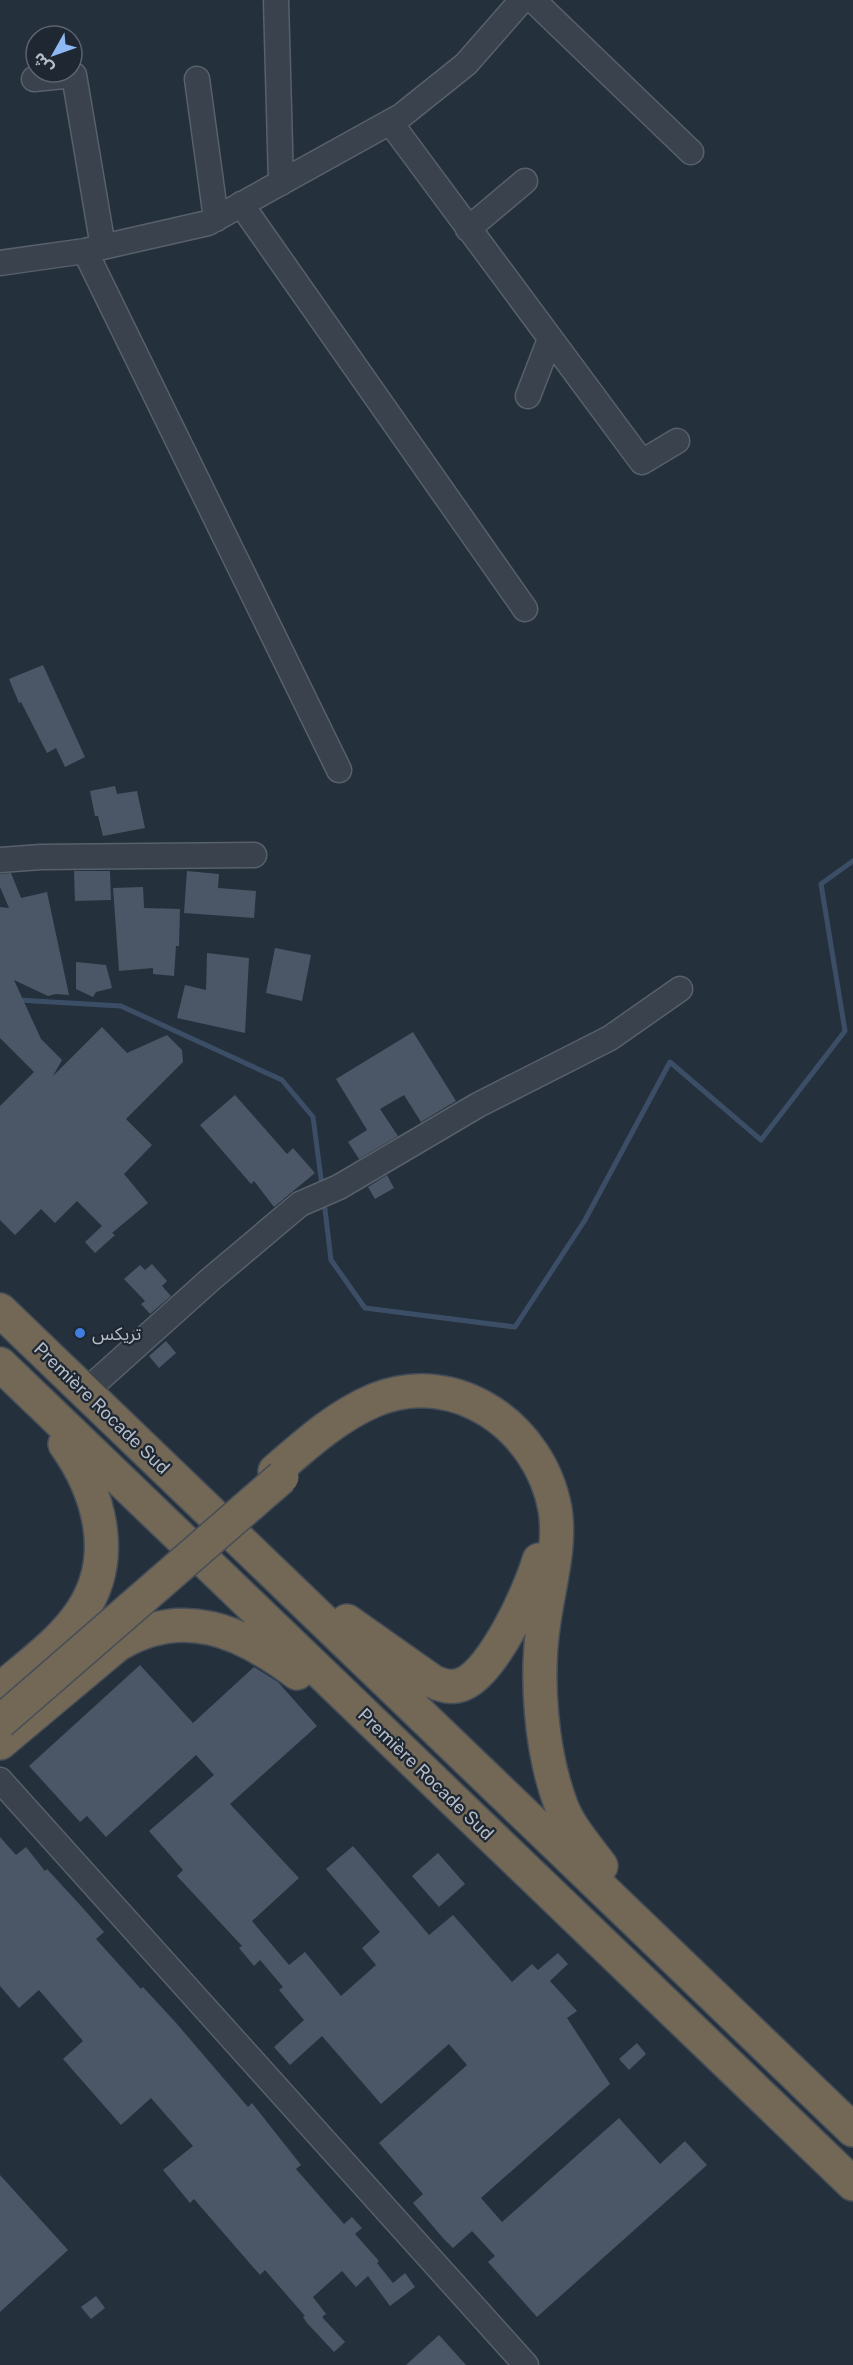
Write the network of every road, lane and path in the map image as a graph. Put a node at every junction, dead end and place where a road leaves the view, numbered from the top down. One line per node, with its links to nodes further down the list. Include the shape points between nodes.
1 (276, 0): 9 (street)
2 (522, 0): 6 (street, via 466,64)
3 (533, 0): 7 (street)
4 (197, 80): 11 (street)
5 (75, 84): 13 (street)
6 (390, 122): 9 (street); 12 (street)
7 (691, 152)
8 (525, 181): 12 (street)
9 (281, 183): 10 (street)
10 (242, 204): 11 (street); 18 (street)
11 (216, 219): 13 (street)
12 (468, 229): 15 (street)
13 (94, 249): 14 (street); 19 (street)
14 (0, 264)
15 (550, 339): 16 (street); 17 (street, via 642,462)
16 (528, 396)
17 (677, 441)
18 (525, 609)
19 (339, 770)
20 (254, 855): 21 (street)
21 (0, 860)
22 (680, 989): 25 (street, via 610,1038 478,1105 339,1187 300,1204)
23 (0, 1310): 25 (highway, Première Rocade Sud)
24 (10, 1374): 28 (highway, via 78,1463 90,1485 100,1524 100,1556 93,1592 83,1611); 30 (highway, Première Rocade Sud)
25 (85, 1392): 27 (highway, Première Rocade Sud)
26 (279, 1474): 27 (highway, via 333,1434 379,1408 420,1400 449,1403 489,1420 512,1440 531,1465 546,1512 546,1530 534,1577 512,1625 476,1675 463,1684 447,1686 432,1681); 29 (highway); 31 (highway, bridge); 34 (highway, via 308,1443 345,1416 376,1400 405,1392 466,1398 494,1412 519,1434 546,1476 555,1511 556,1550 539,1650 546,1745 561,1806 581,1841)
27 (283, 1580): 34 (highway, Première Rocade Sud)
28 (0, 1690)
29 (0, 1708)
30 (359, 1710): 32 (highway, via 247,1640 202,1627 175,1625 135,1634 117,1645); 36 (highway, Première Rocade Sud)
31 (0, 1722)
32 (0, 1743)
33 (0, 1780): 37 (street)
34 (679, 1963): 35 (highway, Première Rocade Sud)
35 (853, 2130)
36 (853, 2184)
37 (526, 2365)

